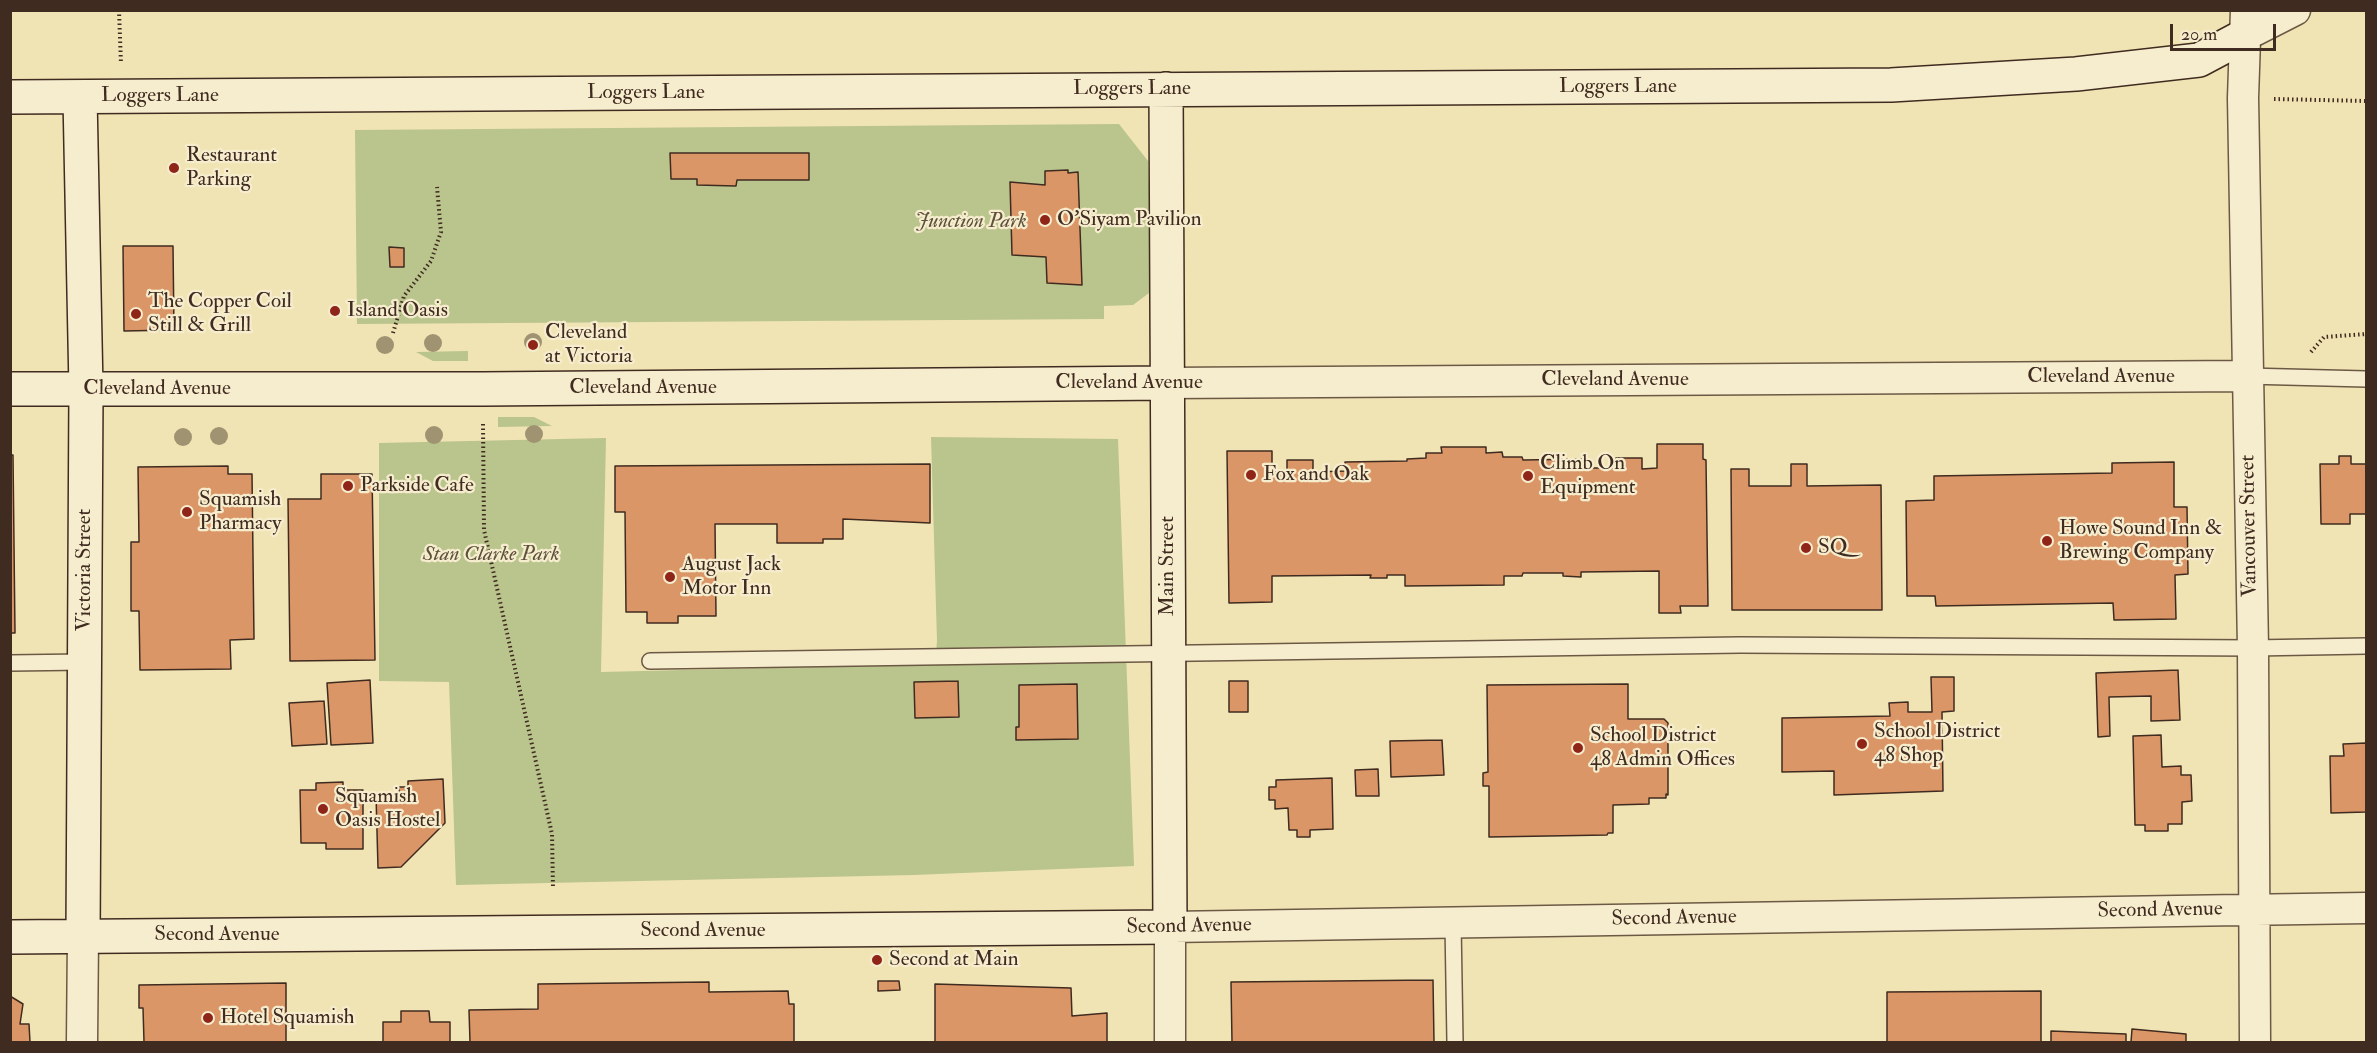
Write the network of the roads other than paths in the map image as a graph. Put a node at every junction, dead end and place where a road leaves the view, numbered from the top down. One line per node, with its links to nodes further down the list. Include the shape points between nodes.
1 (2295, 10): 2 (street)
2 (2246, 23): 3 (street, Loggers Lane, via 2199,60 2076,75 1891,86); 6 (street, Vancouver Street, via 2243,98)
3 (1166, 89): 5 (street, Loggers Lane); 8 (street, Main Street)
4 (10, 97): 5 (street, Loggers Lane)
5 (80, 97): 10 (street, Victoria Street)
6 (2247, 376): 7 (lane); 8 (street, Cleveland Avenue); 12 (street, Vancouver Street)
7 (2367, 379)
8 (1167, 383): 10 (street, Cleveland Avenue); 13 (street, Main Street)
9 (10, 389): 10 (street, Cleveland Avenue)
10 (86, 389): 15 (street, Victoria Street)
11 (2367, 646): 12 (lane)
12 (2253, 648): 13 (lane, via 1740,645); 18 (street, Vancouver Street)
13 (1169, 655): 14 (lane); 20 (street, Main Street)
14 (650, 661)
15 (84, 662): 16 (lane); 21 (street, Victoria Street)
16 (10, 663)
17 (2367, 908): 18 (street, Second Avenue)
18 (2255, 909): 19 (street, Second Avenue); 26 (street, Vancouver Street)
19 (1453, 923): 20 (street, Second Avenue); 25 (lane)
20 (1170, 927): 21 (street, Second Avenue); 24 (street, Main Street)
21 (83, 936): 22 (street, Second Avenue); 23 (street, Victoria Street)
22 (10, 937)
23 (82, 1042)
24 (1170, 1042)
25 (1455, 1042)
26 (2255, 1042)

